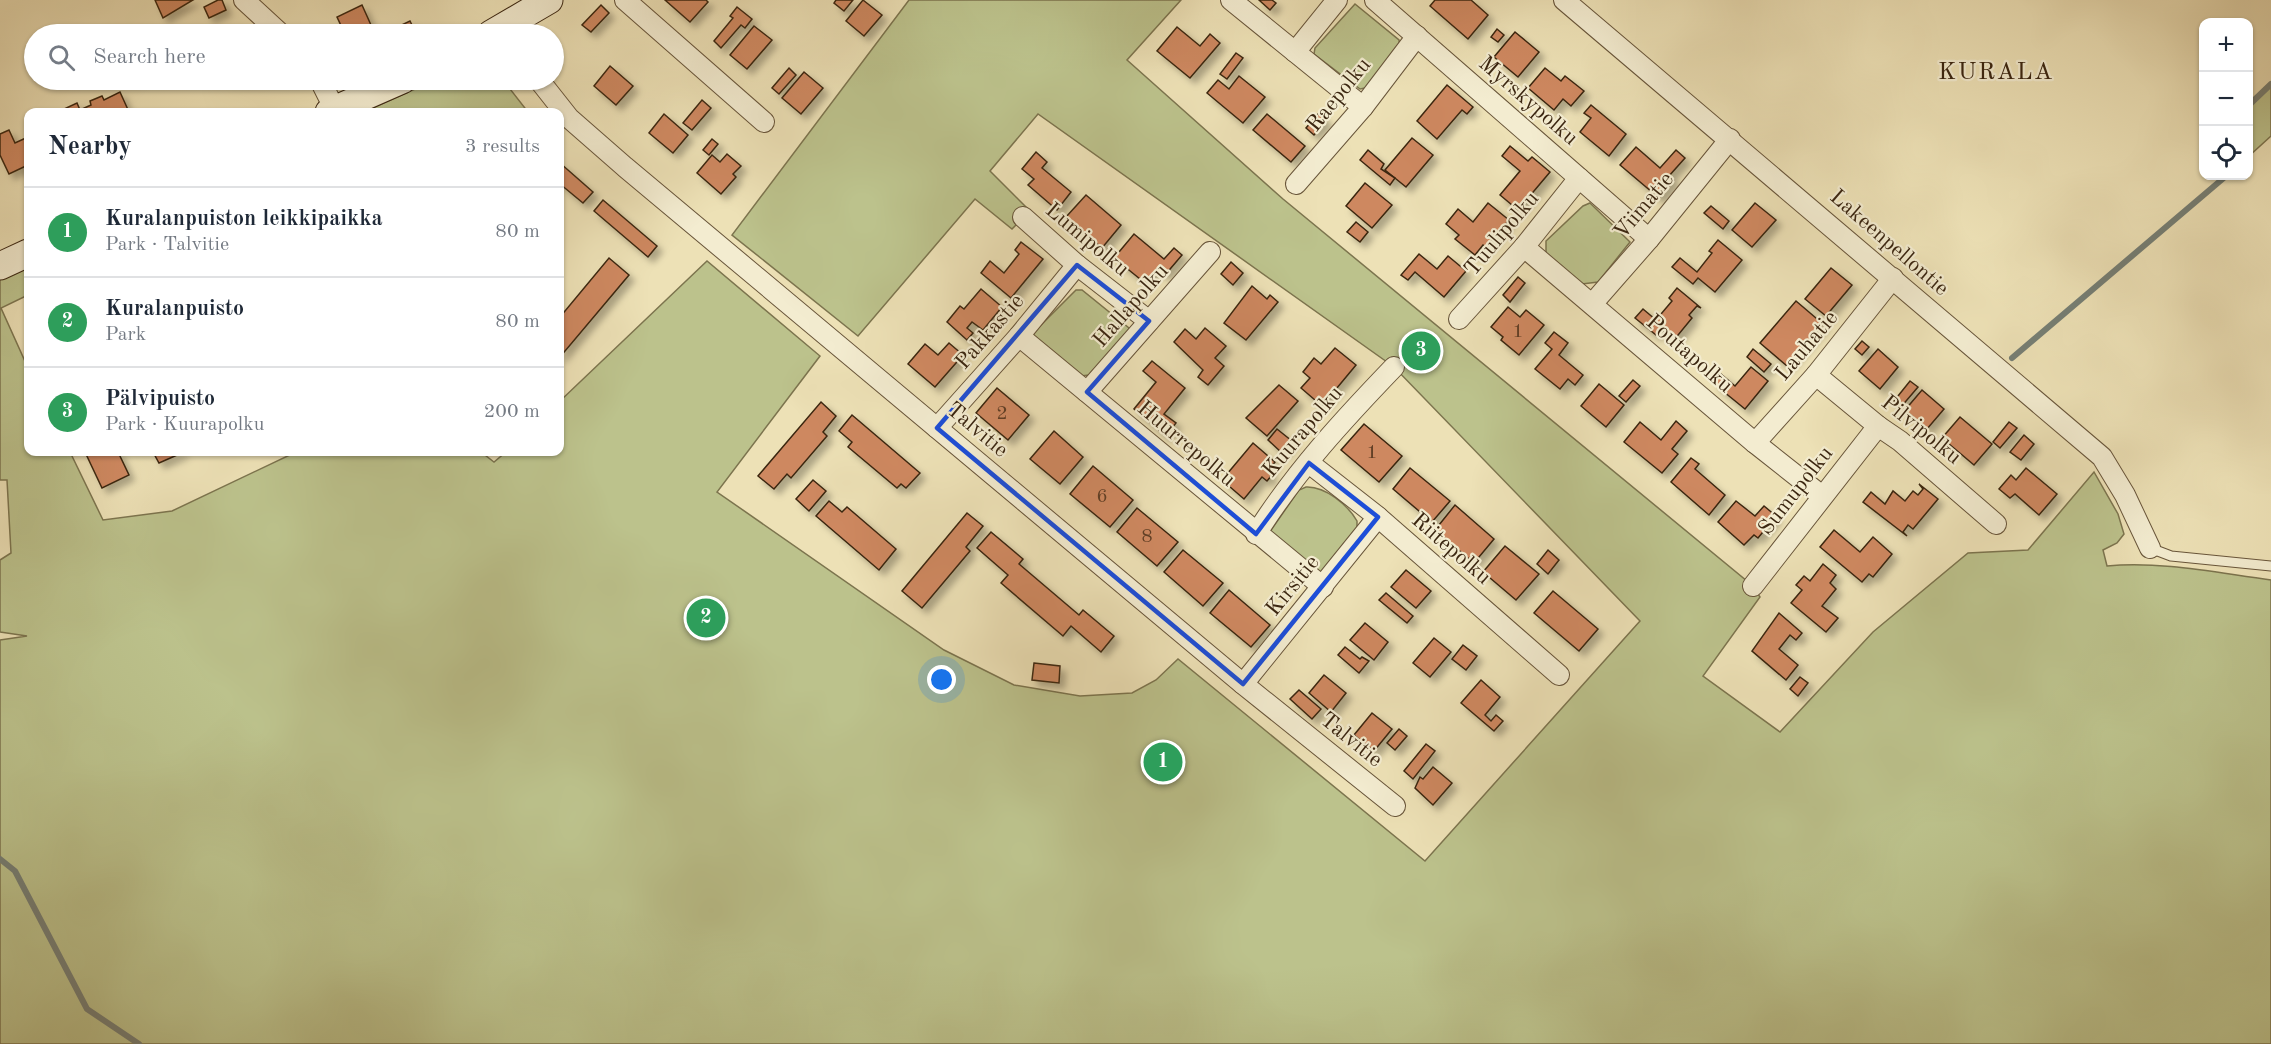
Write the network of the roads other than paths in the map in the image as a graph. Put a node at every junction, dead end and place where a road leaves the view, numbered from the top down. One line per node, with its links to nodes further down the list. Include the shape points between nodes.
1 (244, 0): 8 (street)
2 (549, 0): 9 (street)
3 (625, 0): 20 (street)
4 (1231, 0): 11 (street)
5 (1336, 0): 11 (street)
6 (1375, 0): 10 (street, Myrskypolku)
7 (1564, 0): 21 (street, Lakeenpellontie)
8 (270, 24)
9 (515, 24)
10 (1417, 36): 15 (street, Raepolku); 22 (street, Myrskypolku)
11 (1295, 52): 15 (street)
12 (324, 90): 16 (street)
13 (379, 90): 17 (street)
14 (547, 90): 18 (street, Talvitie)
15 (1363, 107): 23 (street, Raepolku)
16 (331, 108)
17 (339, 108)
18 (561, 108)
19 (564, 112): 40 (street, Talvitie)
20 (764, 122)
21 (1730, 139): 25 (street, Viimatie); 31 (street, Lakeenpellontie)
22 (1579, 178): 25 (street, Myrskypolku); 26 (street, Tuulipolku)
23 (1296, 184)
24 (1023, 217): 29 (street, Lumipolku)
25 (1649, 240): 32 (street, Viimatie)
26 (1524, 247): 32 (street, Poutapolku); 33 (street, Tuulipolku)
27 (1210, 252): 34 (street, Hallapolku)
28 (24, 255): 30 (street)
29 (1077, 265): 34 (street, Lumipolku); 35 (street, Pakkastie)
30 (0, 266)
31 (1893, 278): 37 (street, Lauhatie); 47 (street, Lakeenpellontie, via 2102,457)
32 (1593, 303): 41 (street, Poutapolku)
33 (1460, 319)
34 (1149, 321): 38 (street, Hallapolku)
35 (1019, 336): 38 (street, Huurrepolku); 40 (street, Pakkastie)
36 (1394, 367): 42 (street, Kuurapolku)
37 (1816, 375): 39 (street, Pilvipolku); 41 (street, Lauhatie)
38 (1087, 392): 46 (street, Huurrepolku)
39 (1878, 426): 43 (street, Sumupolku); 45 (street, Pilvipolku)
40 (937, 428): 52 (street, Talvitie)
41 (1755, 443): 43 (street, Poutapolku)
42 (1308, 463): 44 (street, Riitepolku); 46 (street, Kuurapolku, via 1279,497)
43 (1822, 496): 49 (street, Sumupolku)
44 (1378, 517): 50 (street, Kirsitie); 51 (street, Riitepolku)
45 (1996, 524)
46 (1256, 534): 50 (street, Huurrepolku)
47 (2150, 548): 48 (lane, via 2171,556)
48 (2271, 566)
49 (1753, 586)
50 (1323, 587): 52 (street, Kirsitie)
51 (1559, 675)
52 (1243, 684): 53 (street, Talvitie)
53 (1395, 806)

